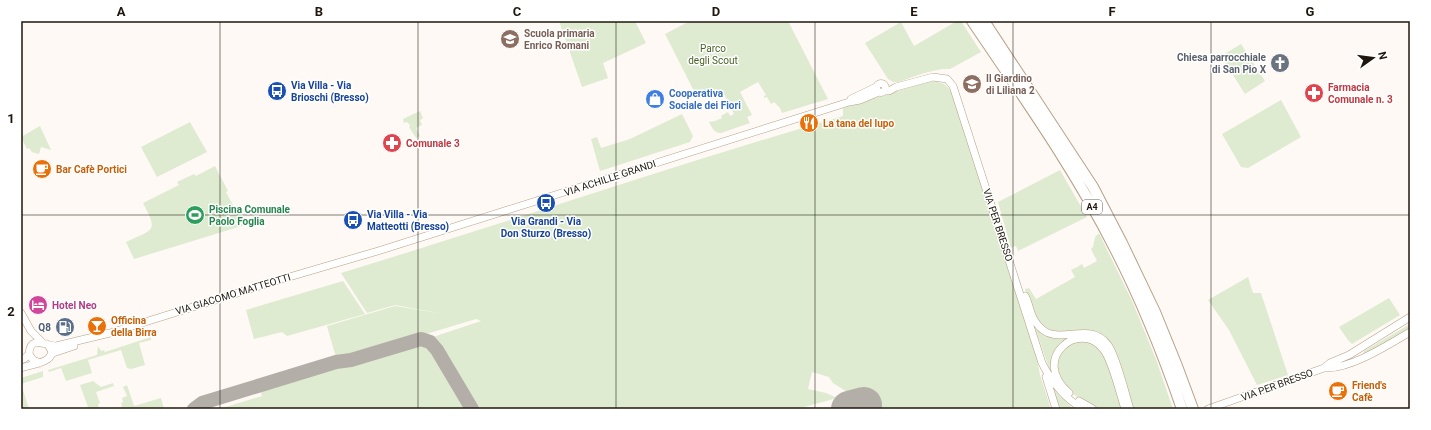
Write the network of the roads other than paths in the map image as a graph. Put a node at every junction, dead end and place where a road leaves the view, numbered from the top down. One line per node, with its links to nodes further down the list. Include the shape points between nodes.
1 (972, 21): 24 (highway, A4, via 1086,196 1114,247 1146,315)
2 (984, 21): 25 (highway, A4, via 1093,187 1155,312)
3 (845, 104): 4 (street, VIA ACHILLE GRANDI); 5 (street, VIA PER BRESSO, via 852,98 933,76 947,79 953,86)
4 (378, 251): 10 (street, VIA GIACOMO MATTEOTTI)
5 (1014, 274): 17 (street, VIA PER BRESSO); 23 (street, via 1027,299 1033,319 1043,330 1059,336 1087,333 1099,337 1108,346 1114,356)
6 (21, 313): 8 (street)
7 (1410, 317): 14 (street)
8 (31, 331): 11 (street); 12 (street)
9 (1410, 332): 14 (street, via 1379,350)
10 (89, 338): 11 (street, VIA GIACOMO MATTEOTTI, via 56,346); 13 (street, VIA GIACOMO MATTEOTTI)
11 (44, 343): 12 (street, via 36,343); 13 (street, via 50,349)
12 (30, 350): 15 (street); 16 (street, via 33,360)
13 (50, 356): 16 (street)
14 (1351, 359): 26 (street, VIA PER BRESSO, via 1330,363 1324,368)
15 (21, 360)
16 (40, 363): 18 (street)
17 (1042, 363): 19 (street); 20 (street, VIA PER BRESSO, via 1058,390)
18 (21, 368)
19 (1056, 409)
20 (1084, 409)
21 (1093, 409): 22 (street, via 1065,389 1054,373 1054,362 1058,352 1067,343 1078,339 1092,340 1104,349)
22 (1124, 409)
23 (1130, 409)
24 (1182, 409)
25 (1193, 409)
26 (1208, 409)

